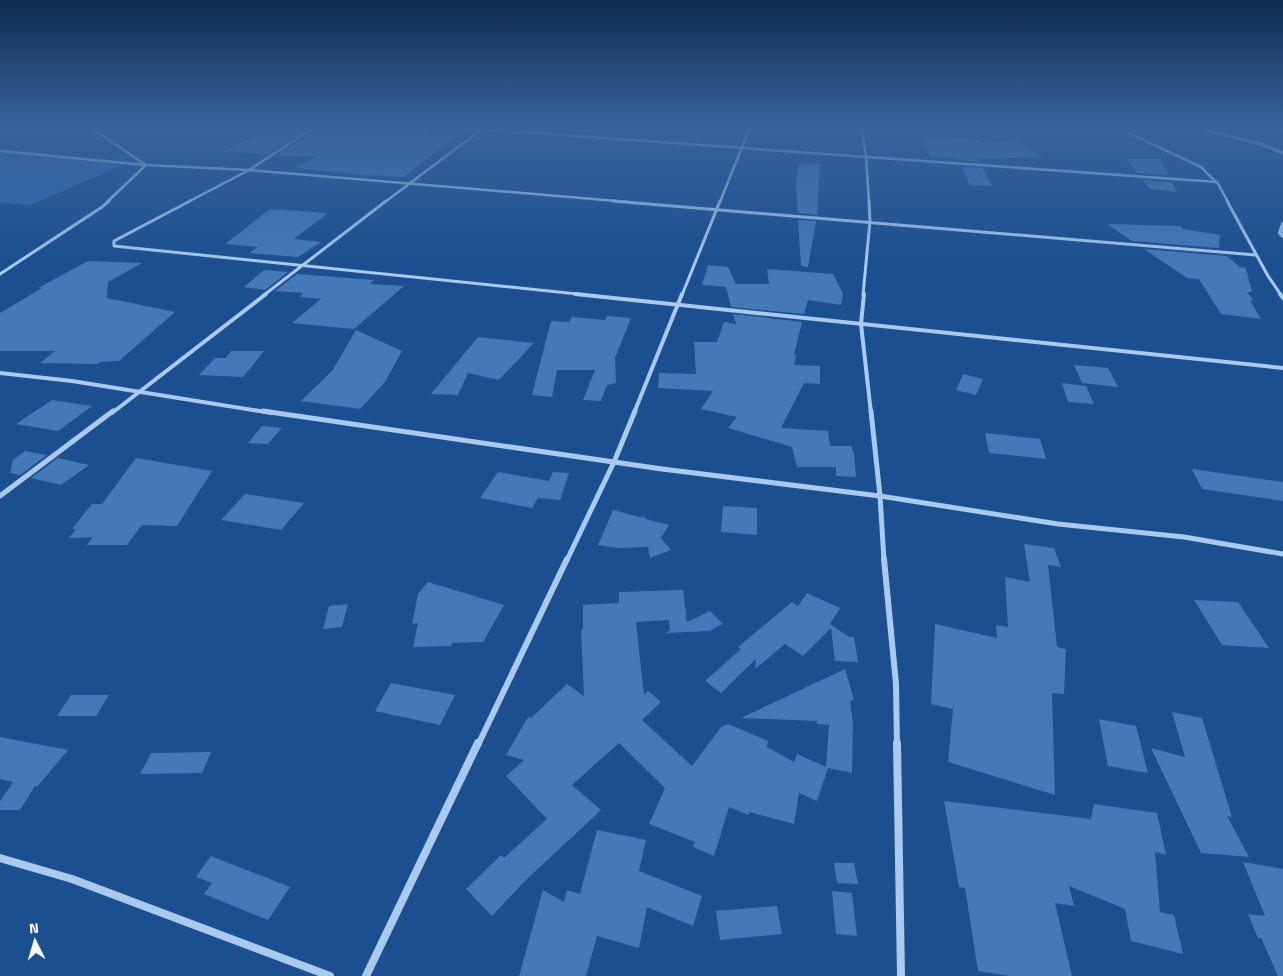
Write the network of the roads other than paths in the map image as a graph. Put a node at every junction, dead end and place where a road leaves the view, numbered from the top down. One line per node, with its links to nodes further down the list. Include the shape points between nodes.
1 (138, 173): 15 (street, via 102,207)
2 (243, 173): 14 (street, via 126,234 114,241 114,246)
3 (280, 173): 10 (street)
4 (423, 173): 10 (street)
5 (731, 173): 11 (street)
6 (867, 173): 12 (street)
7 (1089, 173): 9 (street)
8 (1207, 173): 9 (street)
9 (1217, 182): 13 (street)
10 (409, 183): 11 (street); 14 (street)
11 (718, 208): 12 (street); 17 (street)
12 (870, 221): 13 (street); 18 (street)
13 (1256, 255): 16 (street)
14 (304, 265): 17 (street); 21 (street)
15 (0, 274)
16 (1283, 298)
17 (679, 304): 18 (street); 22 (street)
18 (860, 324): 19 (street); 24 (street)
19 (1283, 368)
20 (0, 373): 21 (street, via 72,380)
21 (138, 393): 22 (street); 23 (street)
22 (614, 462): 24 (street); 28 (street)
23 (0, 496)
24 (880, 496): 25 (street, via 1058,524 1184,537); 29 (street, via 896,684)
25 (1283, 554)
26 (0, 858): 27 (street, via 72,880)
27 (330, 976)
28 (366, 976)
29 (901, 976)

